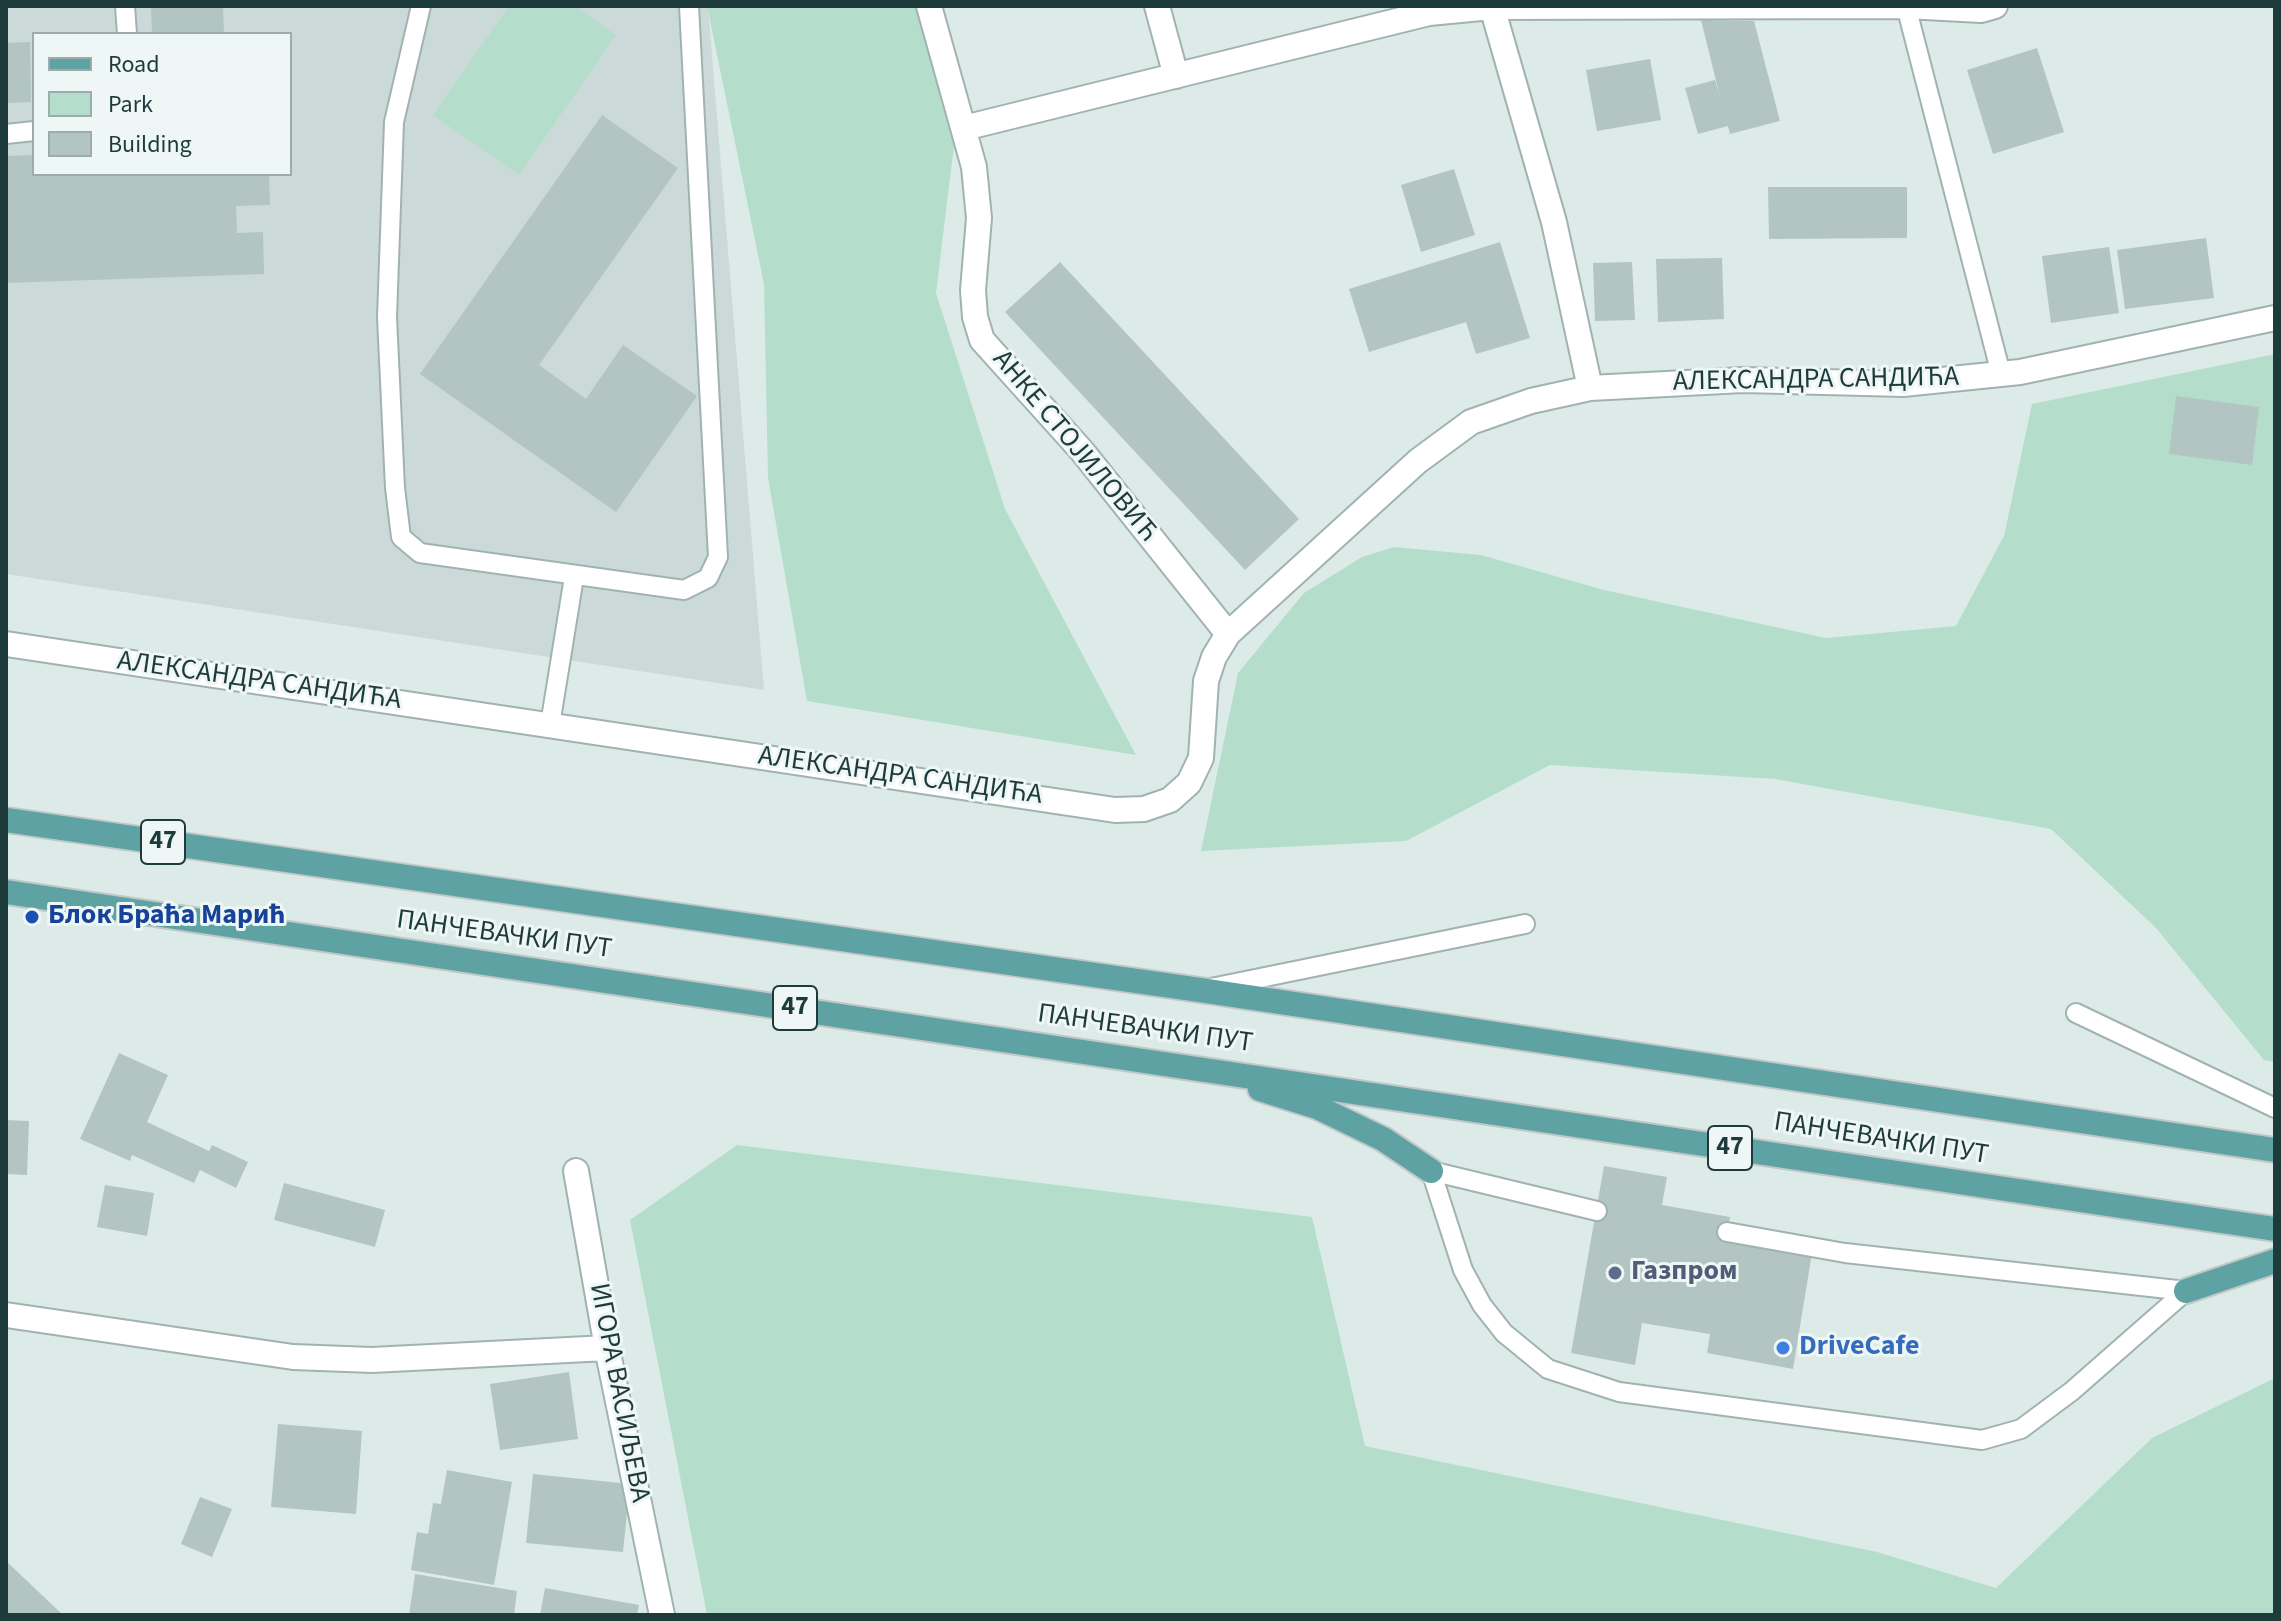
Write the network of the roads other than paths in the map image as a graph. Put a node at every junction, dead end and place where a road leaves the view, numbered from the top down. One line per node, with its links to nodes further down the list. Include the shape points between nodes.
1 (125, 6): 9 (lane)
2 (421, 6): 17 (lane, via 394,122 387,317 401,537 420,553)
3 (689, 6): 17 (lane, via 718,557 708,578 684,590)
4 (929, 6): 11 (street, АНКЕ СТОЈИЛОВИЋ)
5 (1157, 6): 10 (street)
6 (1906, 6): 7 (street); 8 (street); 15 (lane)
7 (1995, 6)
8 (1492, 7): 10 (street, via 1429,13); 16 (street, via 1554,222)
9 (127, 32)
10 (1176, 76): 11 (street)
11 (964, 128): 18 (street, АНКЕ СТОЈИЛОВИЋ, via 978,205 973,290 982,340 1082,451)
12 (32, 131): 13 (lane)
13 (6, 134)
14 (2275, 318): 15 (street, АЛЕКСАНДРА САНДИЋА)
15 (2001, 374): 16 (street, АЛЕКСАНДРА САНДИЋА, via 1903,384 1743,380)
16 (1590, 388): 18 (street, АЛЕКСАНДРА САНДИЋА, via 1471,422 1418,461)
17 (574, 577): 20 (lane)
18 (1228, 634): 20 (street, АЛЕКСАНДРА САНДИЋА, via 1206,681 1201,758 1195,771 1170,800 1144,809 1115,810)
19 (6, 644): 20 (street, АЛЕКСАНДРА САНДИЋА)
20 (550, 725)
21 (6, 820): 24 (main road, ПАНЧЕВАЧКИ ПУТ / 47)
22 (6, 892): 26 (main road, ПАНЧЕВАЧКИ ПУТ / 47)
23 (1525, 924): 24 (lane)
24 (1200, 990): 28 (main road, ПАНЧЕВАЧКИ ПУТ / 47)
25 (2076, 1013): 27 (lane)
26 (1185, 1066): 30 (main road, via 1317,1107 1383,1139); 32 (main road, ПАНЧЕВАЧКИ ПУТ / 47)
27 (2275, 1108)
28 (2275, 1150)
29 (576, 1171): 37 (street, ИГОРА ВАСИЉЕВА)
30 (1431, 1171): 31 (lane); 35 (lane, via 1463,1270 1504,1333 1548,1369 1619,1392 1982,1440 2021,1429)
31 (1597, 1211)
32 (2275, 1229)
33 (1727, 1232): 35 (lane, via 1845,1253)
34 (2275, 1261): 35 (main road)
35 (2186, 1291)
36 (6, 1315): 37 (street, via 293,1357 372,1360)
37 (607, 1348): 38 (street, ИГОРА ВАСИЉЕВА)
38 (662, 1615)

